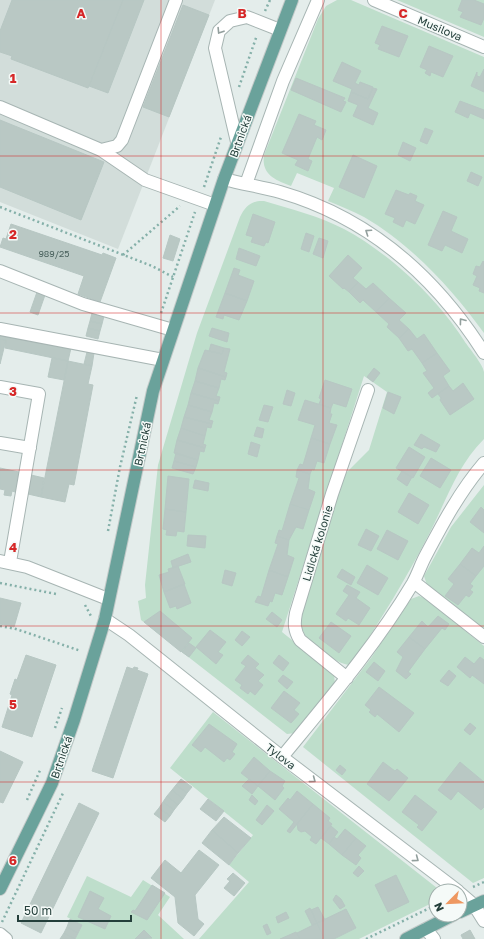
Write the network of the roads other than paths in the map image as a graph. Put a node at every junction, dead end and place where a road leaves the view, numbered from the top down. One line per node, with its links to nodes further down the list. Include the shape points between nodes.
1 (176, 0): 9 (street, via 122,140 117,146)
2 (292, 0): 5 (main road, Brtnická)
3 (318, 0): 11 (street, Brtnická, via 283,81)
4 (374, 0): 6 (street, Musilova)
5 (280, 30): 8 (main road, Brtnická); 8 (street, one-way to 8, via 246,17 230,21 218,31 215,48)
6 (484, 48)
7 (0, 107): 9 (street)
8 (237, 142): 10 (main road, Brtnická)
9 (101, 150): 12 (street, via 146,180)
10 (224, 179): 11 (street); 12 (main road, Brtnická)
11 (246, 184): 16 (street, one-way to 11, via 443,296 412,266 360,227 330,211 281,192)
12 (215, 205): 15 (main road, Brtnická)
13 (0, 271): 15 (street, via 83,304)
14 (0, 329): 17 (street)
15 (173, 330): 17 (main road, Brtnická)
16 (484, 353)
17 (163, 360): 25 (main road, Brtnická, via 153,391)
18 (0, 387): 21 (street, via 39,394)
19 (368, 390): 28 (street, Lidická kolonie, via 332,494 294,625 295,633 300,640)
20 (0, 443): 21 (street)
21 (30, 448): 23 (street)
22 (484, 463): 24 (street, via 448,514)
23 (5, 562): 25 (street)
24 (414, 582): 27 (street); 28 (street)
25 (108, 598): 26 (main road, Brtnická)
26 (105, 618): 29 (street, Tylova); 31 (main road, Brtnická, via 52,783)
27 (484, 637)
28 (347, 678): 29 (street)
29 (282, 757): 30 (street, Tylova, one-way to 30)
30 (447, 883)
31 (0, 889)
32 (468, 897): 33 (street, Tylova)
33 (479, 903): 34 (main road); 35 (street, Tylova)
34 (468, 908)
35 (484, 921)
36 (438, 923): 37 (main road)
37 (426, 929): 40 (main road); 41 (street)
38 (0, 934): 39 (street)
39 (6, 939)
40 (406, 939)
41 (434, 939)

